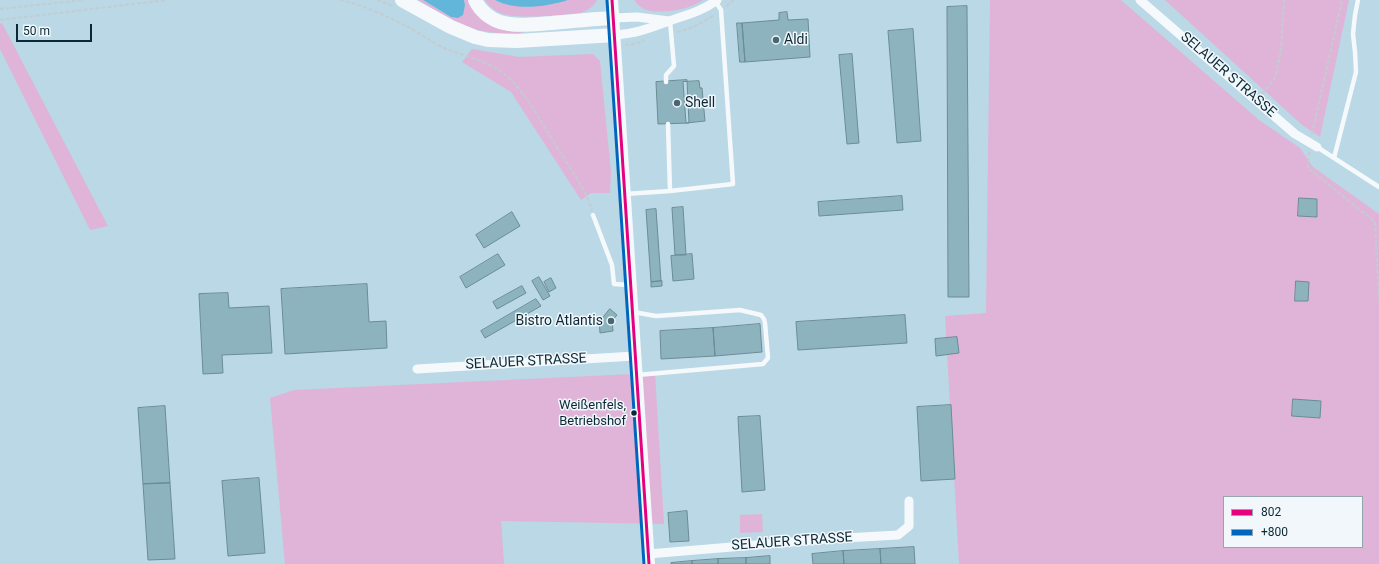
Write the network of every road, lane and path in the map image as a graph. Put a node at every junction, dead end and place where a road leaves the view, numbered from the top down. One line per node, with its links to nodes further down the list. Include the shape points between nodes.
1 (84, 0): 12 (path)
2 (167, 0): 14 (path)
3 (340, 0): 25 (path, via 379,14 441,46 483,62 510,78 524,95 573,172 588,199)
4 (402, 0): 16 (highway, via 451,27 488,40 517,41)
5 (475, 0): 13 (highway, via 488,16 508,24)
6 (612, 0): 13 (main road, SELAUER STRASSE)
7 (716, 0): 15 (street, via 692,14); 23 (lane, via 721,10 734,184)
8 (1140, 0): 18 (street, SELAUER STRASSE)
9 (1284, 0): 18 (path, via 1282,51 1275,78)
10 (1342, 0): 20 (path)
11 (1358, 0): 21 (lane, via 1353,34 1356,72)
12 (0, 9)
13 (614, 18): 15 (street, via 637,17); 16 (main road, SELAUER STRASSE)
14 (0, 20)
15 (670, 21): 16 (street, via 632,34); 17 (lane, via 674,66 666,75)
16 (615, 35): 24 (main road, SELAUER STRASSE)
17 (666, 82)
18 (1256, 101): 20 (street, SELAUER STRASSE, via 1295,134)
19 (668, 124): 23 (lane)
20 (1314, 145): 21 (lane); 27 (path, via 1308,168 1376,222)
21 (1334, 158): 22 (lane)
22 (1379, 187)
23 (670, 191): 24 (lane)
24 (625, 194): 26 (main road, SELAUER STRASSE)
25 (593, 215): 26 (lane, via 612,265 614,284)
26 (631, 285): 28 (main road, SELAUER STRASSE)
27 (1379, 302)
28 (633, 312): 29 (main road, SELAUER STRASSE); 31 (lane, via 656,316 740,310 760,315 766,323 768,358 763,364)
29 (635, 356): 30 (street, SELAUER STRASSE); 31 (main road, SELAUER STRASSE)
30 (417, 369)
31 (637, 375): 33 (main road, SELAUER STRASSE)
32 (909, 501): 33 (street, SELAUER STRASSE, via 909,526 898,534 827,539)
33 (648, 559)

